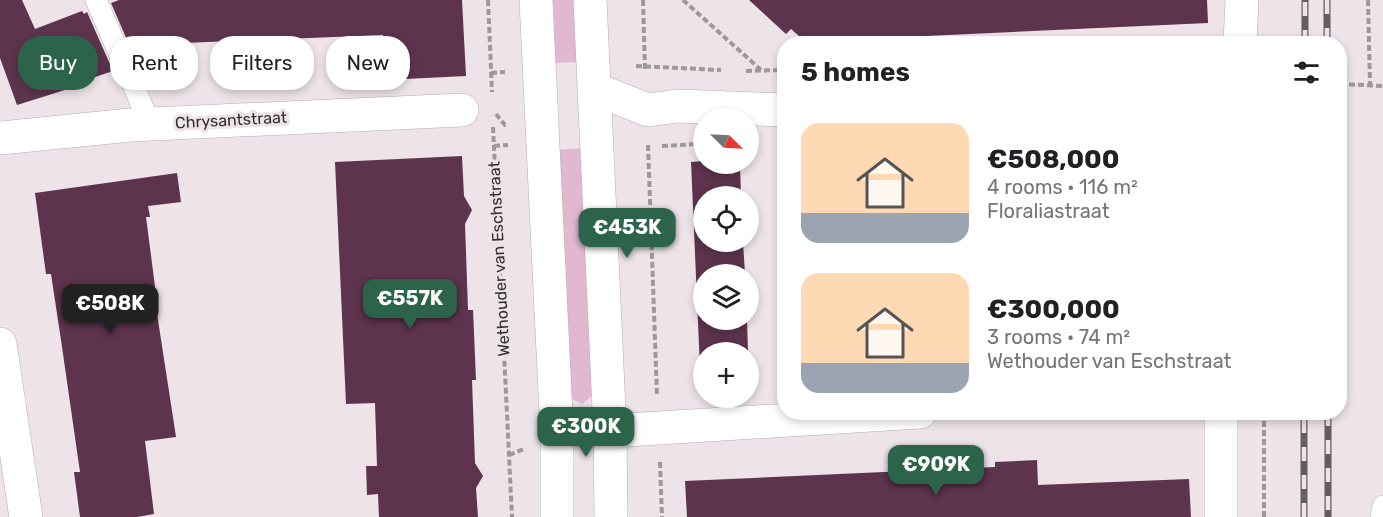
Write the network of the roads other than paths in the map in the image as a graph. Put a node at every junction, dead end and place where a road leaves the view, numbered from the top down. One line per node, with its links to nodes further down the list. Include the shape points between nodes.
1 (96, 0): 9 (lane)
2 (536, 0): 15 (street)
3 (590, 0): 6 (street)
4 (1242, 0): 5 (street)
5 (1240, 36)
6 (594, 93): 8 (street, via 605,93 648,110 678,106); 14 (street)
7 (482, 106): 9 (street, Chrysantstraat)
8 (777, 110)
9 (150, 124): 10 (street, Chrysantstraat)
10 (0, 138)
11 (0, 344): 17 (street)
12 (780, 420): 14 (street)
13 (1221, 420): 20 (street)
14 (609, 430): 15 (street); 19 (street)
15 (558, 435): 18 (street)
16 (1383, 506): 21 (lane)
17 (26, 517)
18 (557, 517)
19 (611, 517)
20 (1221, 517)
21 (1381, 517)

